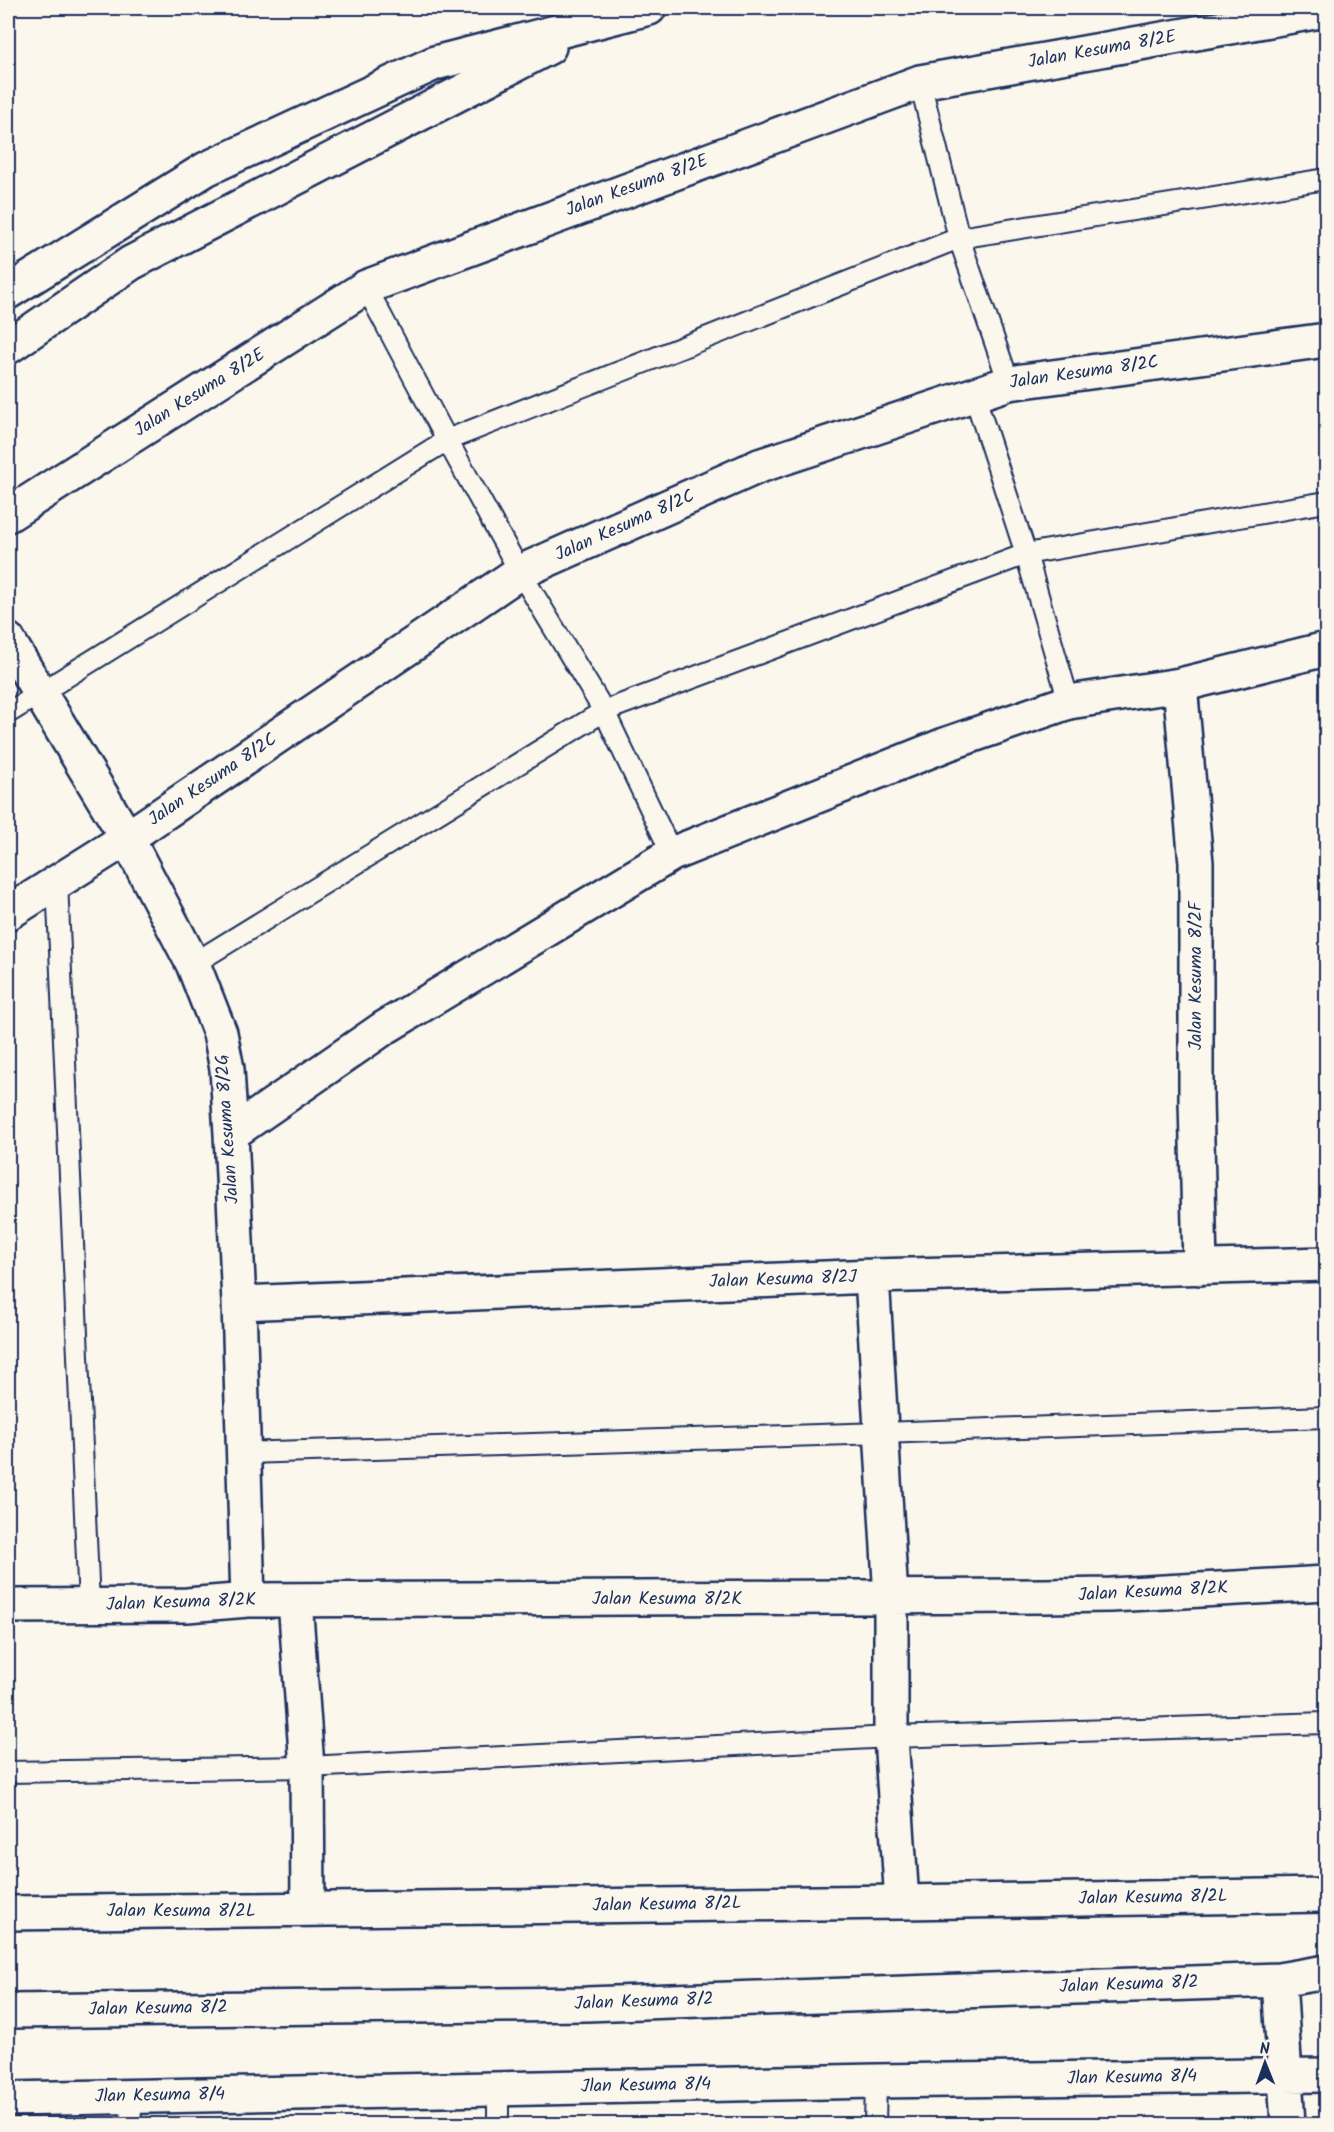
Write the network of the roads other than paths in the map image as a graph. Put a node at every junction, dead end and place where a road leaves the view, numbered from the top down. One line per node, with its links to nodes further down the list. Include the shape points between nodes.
1 (649, 8): 3 (street)
2 (1326, 10): 4 (street, Jalan Kesuma 8/2E)
3 (601, 20): 8 (street, via 424,68 206,169); 10 (street, via 131,263)
4 (920, 82): 6 (lane); 7 (street, Jalan Kesuma 8/2E)
5 (1326, 179): 6 (lane)
6 (959, 238): 11 (lane); 13 (lane)
7 (366, 286): 13 (lane); 15 (street, Jalan Kesuma 8/2E)
8 (8, 292)
9 (1326, 340): 11 (street, Jalan Kesuma 8/2C)
10 (8, 347)
11 (1009, 383): 12 (street, Jalan Kesuma 8/2C)
12 (974, 394): 16 (lane); 17 (street, Jalan Kesuma 8/2C, via 759,466)
13 (447, 440): 17 (lane); 21 (lane)
14 (1326, 502): 16 (lane)
15 (8, 515)
16 (1026, 554): 22 (lane); 23 (lane)
17 (520, 572): 23 (lane); 25 (street, Jalan Kesuma 8/2C)
18 (8, 640): 21 (street, Jalan Kesuma 8/2G)
19 (1326, 649): 20 (street)
20 (1180, 685): 22 (street); 32 (street, Jalan Kesuma 8/2F, via 1196,863)
21 (39, 693): 24 (lane); 25 (street, Jalan Kesuma 8/2G)
22 (1069, 702): 26 (street, via 947,744)
23 (604, 711): 26 (lane); 29 (lane)
24 (8, 713)
25 (127, 838): 27 (street, Jalan Kesuma 8/2C); 29 (street, Jalan Kesuma 8/2G)
26 (672, 854): 30 (street, via 384,1028)
27 (57, 882): 28 (street, Jalan Kesuma 8/2C); 42 (lane)
28 (8, 913)
29 (193, 964): 30 (street, Jalan Kesuma 8/2G, via 220,1033)
30 (231, 1134): 34 (street, Jalan Kesuma 8/2G)
31 (1326, 1264): 32 (street, Jalan Kesuma 8/2J)
32 (1200, 1268): 33 (street, Jalan Kesuma 8/2J)
33 (872, 1276): 34 (street, Jalan Kesuma 8/2J); 36 (street)
34 (239, 1303): 37 (street, Jalan Kesuma 8/2G)
35 (1326, 1417): 36 (lane)
36 (882, 1433): 37 (lane); 39 (street)
37 (243, 1453): 40 (street, Jalan Kesuma 8/2G)
38 (1326, 1583): 39 (street, Jalan Kesuma 8/2K, via 1111,1595)
39 (891, 1598): 41 (street, Jalan Kesuma 8/2K); 45 (street)
40 (248, 1600): 41 (street, Jalan Kesuma 8/2K); 42 (street, Jalan Kesuma 8/2K, via 187,1605)
41 (295, 1600): 46 (street)
42 (89, 1605): 43 (street, Jalan Kesuma 8/2K)
43 (8, 1606)
44 (1326, 1723): 45 (lane)
45 (891, 1737): 46 (lane); 49 (street)
46 (307, 1767): 47 (lane); 50 (street)
47 (8, 1772)
48 (1326, 1895): 49 (street, Jalan Kesuma 8/2L)
49 (902, 1902): 50 (street, Jalan Kesuma 8/2L)
50 (308, 1909): 51 (street, Jalan Kesuma 8/2L)
51 (8, 1913)
52 (1326, 1972): 53 (street, Jalan Kesuma 8/2)
53 (1279, 1980): 54 (street, Jalan Kesuma 8/2); 55 (street, Jalan Kesuma 8/2, via 586,2004); 57 (street)
54 (1326, 1986)
55 (8, 2011)
56 (1326, 2075): 57 (street, Jlan Kesuma 8/4)
57 (1284, 2077): 58 (street, Jlan Kesuma 8/4); 64 (street)
58 (876, 2081): 59 (street, Jlan Kesuma 8/4); 63 (lane)
59 (498, 2089): 61 (street, Jlan Kesuma 8/4); 62 (lane)
60 (8, 2099): 61 (street, Jlan Kesuma 8/4)
61 (131, 2111)
62 (498, 2124)
63 (875, 2124)
64 (1288, 2124)

